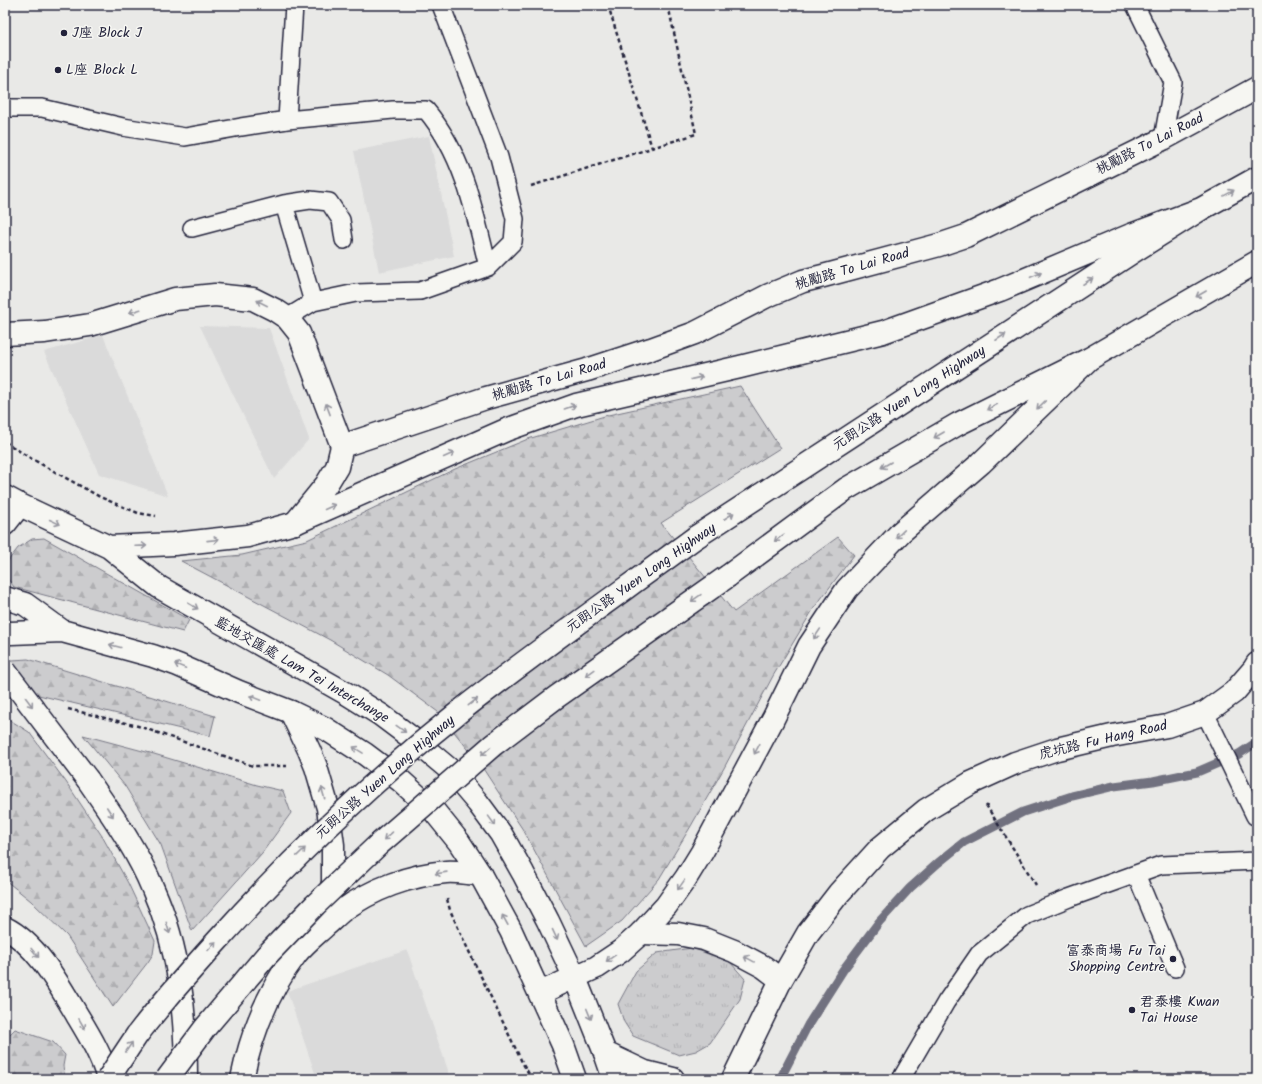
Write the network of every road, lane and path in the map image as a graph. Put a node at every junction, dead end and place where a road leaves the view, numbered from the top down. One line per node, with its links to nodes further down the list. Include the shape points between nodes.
1 (294, 5): 8 (lane)
2 (441, 5): 12 (lane, via 499,157)
3 (608, 5): 10 (path)
4 (668, 5): 10 (path, via 696,134)
5 (1135, 5): 9 (lane, via 1173,82)
6 (1257, 88): 9 (main road, 桃勵路 To Lai Road)
7 (5, 108): 8 (lane, via 42,108 185,138)
8 (287, 120): 18 (lane, via 393,110 426,110 435,120 453,151 473,205)
9 (1163, 139): 24 (main road, 桃勵路 To Lai Road, via 966,236 803,281 767,296 695,333 651,349 486,398)
10 (652, 148): 12 (path)
11 (1257, 178): 14 (main road, 元朗公路 Yuen Long Highway, one-way to 11)
12 (509, 193): 18 (lane, via 515,219 513,242)
13 (284, 204): 15 (lane); 16 (lane, via 310,200 329,202 341,220); 19 (lane)
14 (1201, 209): 27 (main road, 藍地交匯處 Lam Tei Interchange, one-way to 14, via 506,430 576,405 883,332 1000,290 1131,235); 51 (main road, 元朗公路 Yuen Long Highway, one-way to 14, bridge, via 138,1034 186,975 282,871 398,763 457,713 532,655 696,537)
15 (192, 228)
16 (344, 240)
17 (1257, 262): 22 (main road, one-way to 22)
18 (488, 267): 19 (lane, via 420,291 356,293)
19 (313, 302): 20 (lane)
20 (287, 318): 21 (main road, one-way to 21, via 253,299 215,295 175,299 90,325 45,332); 24 (main road, one-way to 20, via 300,333)
21 (5, 334)
22 (1089, 358): 45 (main road, one-way to 45, via 981,463 901,532 847,589 809,646 702,852 666,906); 52 (main road, one-way to 52, bridge, via 958,424 846,489 493,745 378,845 315,904 262,960)
23 (5, 442): 26 (path, via 100,497 138,513)
24 (342, 446): 27 (main road, via 336,467 326,485)
25 (10, 504): 28 (main road, 藍地交匯處 Lam Tei Interchange); 29 (main road, 藍地交匯處 Lam Tei Interchange, one-way to 29)
26 (157, 516)
27 (295, 523): 29 (main road, 藍地交匯處 Lam Tei Interchange, one-way to 27, via 174,544 248,536)
28 (5, 524)
29 (109, 547): 47 (main road, 藍地交匯處 Lam Tei Interchange, one-way to 47, via 158,587 381,715 449,769 501,834 548,920)
30 (5, 598): 31 (main road, via 25,604)
31 (62, 631): 32 (main road); 35 (main road, one-way to 31, via 153,656)
32 (5, 632)
33 (1257, 664): 36 (main road, 虎坑路 Fu Hang Road)
34 (5, 671): 53 (main road, one-way to 53, bridge, via 88,780 135,852 153,889 168,927 176,959 183,1003)
35 (291, 712): 40 (main road, one-way to 35, via 434,811 401,781 326,729); 44 (main road, one-way to 35, via 333,882 333,845 328,808 310,750)
36 (1208, 720): 38 (lane); 48 (main road, 虎坑路 Fu Hang Road, via 1112,736 1057,749 971,783 926,810 880,848 839,894 808,933)
37 (984, 802): 42 (path)
38 (1256, 816)
39 (1257, 861): 41 (lane, via 1161,865)
40 (480, 874): 44 (main road, one-way to 44, via 448,872 396,883 356,901); 49 (main road, one-way to 40, via 511,931)
41 (1136, 874): 46 (lane); 59 (lane, via 1027,915 979,954 946,1002)
42 (1035, 881)
43 (5, 928): 51 (main road, one-way to 51, via 29,946 62,990 94,1044)
44 (323, 928): 54 (main road, via 297,953 275,985 253,1038)
45 (641, 933): 47 (main road, one-way to 47, via 598,968); 48 (main road, one-way to 45, via 764,967 734,951 704,939 678,934)
46 (1175, 968)
47 (574, 978): 49 (main road); 50 (main road, 藍地交匯處 Lam Tei Interchange, one-way to 50)
48 (781, 980): 58 (main road, 虎坑路 Fu Hang Road)
49 (540, 993): 55 (main road)
50 (605, 1053): 56 (main road, 藍地交匯處 Lam Tei Interchange); 57 (main road, via 645,1072)
51 (108, 1079)
52 (166, 1079)
53 (186, 1079)
54 (242, 1079)
55 (575, 1079)
56 (614, 1079)
57 (673, 1079)
58 (733, 1079)
59 (901, 1079)

